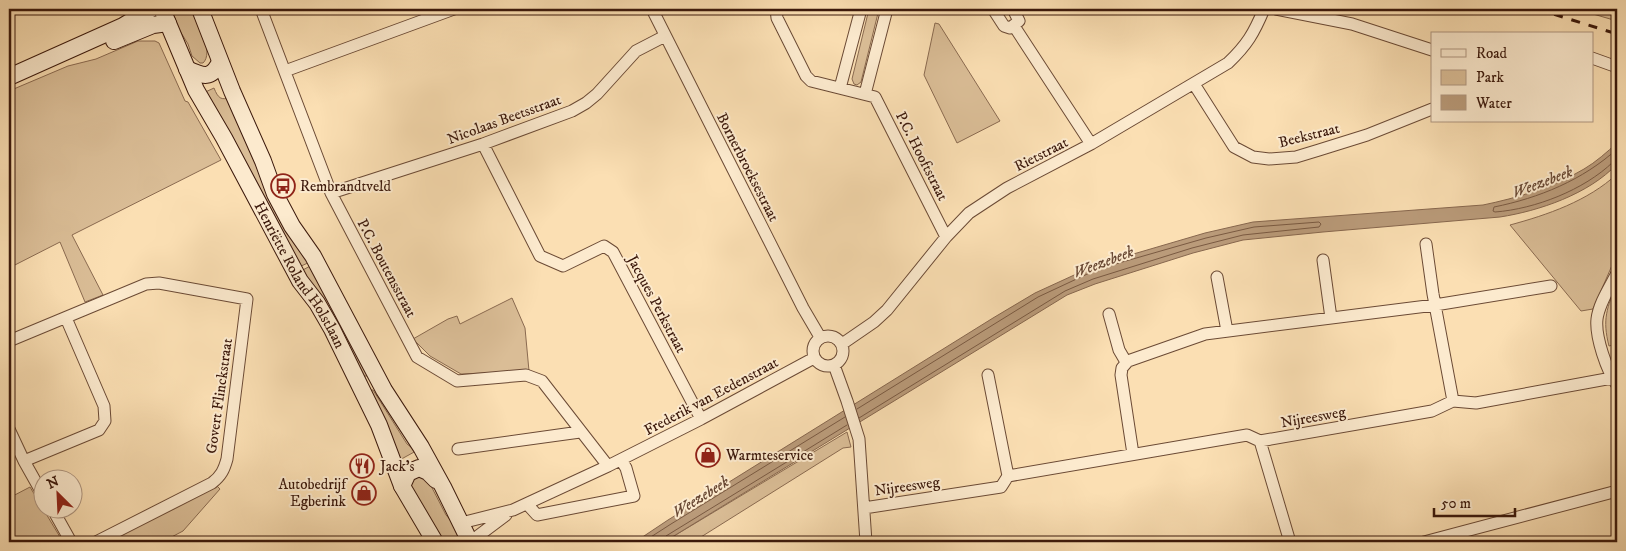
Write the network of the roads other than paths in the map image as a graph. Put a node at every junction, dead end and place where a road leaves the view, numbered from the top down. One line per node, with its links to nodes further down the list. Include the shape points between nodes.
1 (151, 9): 19 (main road, via 123,26)
2 (200, 9): 18 (main road, Henriëtte Roland Holstlaan)
3 (261, 9): 22 (street, P.C. Boutensstraat)
4 (454, 9): 22 (street)
5 (652, 9): 15 (street, Bornerbroeksestraat)
6 (776, 9): 25 (street, via 777,18 806,76 811,81)
7 (861, 9): 25 (street)
8 (887, 9): 26 (street)
9 (993, 9): 14 (street, via 1004,26)
10 (1013, 9): 14 (street, via 1019,21)
11 (1264, 9): 24 (street, Rietstraat, via 1244,48 1228,63)
12 (1276, 9): 16 (street, via 1352,24)
13 (165, 16): 19 (main road, via 153,25 100,48); 21 (main road, Henriëtte Roland Holstlaan)
14 (1014, 26): 29 (street)
15 (666, 36): 28 (street, Nicolaas Beetsstraat, via 636,51 586,103); 42 (street, Bornerbroeksestraat)
16 (1431, 50)
17 (1594, 59): 20 (street)
18 (220, 62): 21 (main road, via 216,70 207,75); 63 (main road, Henriëtte Roland Holstlaan, via 275,194 313,256 384,390)
19 (40, 64): 23 (main road)
20 (1617, 66)
21 (187, 69): 62 (main road, Henriëtte Roland Holstlaan, via 300,281 317,303 340,345 379,424)
22 (285, 71): 30 (street, P.C. Boutensstraat)
23 (9, 77)
24 (1194, 84): 27 (street, Beekstraat, via 1234,147 1253,157 1269,159 1296,157 1319,150); 29 (street, Rietstraat)
25 (840, 88): 26 (street)
26 (866, 94): 31 (street, P.C. Hooftstraat, via 875,97)
27 (1431, 109)
28 (483, 144): 30 (street, Nicolaas Beetsstraat); 51 (street, Jacques Perkstraat, via 540,256 563,266 604,246 613,252)
29 (1091, 144): 31 (street, Rietstraat, via 998,194 969,213)
30 (331, 193): 53 (street, P.C. Boutensstraat, via 417,357 457,381 526,375 542,381)
31 (946, 237): 44 (street, Rietstraat, via 887,310)
32 (1426, 244): 37 (street)
33 (1323, 260): 40 (street)
34 (1617, 273): 49 (street, via 1604,297 1597,320 1599,342)
35 (1216, 277): 41 (street)
36 (1551, 286): 37 (street)
37 (1435, 305): 40 (street); 50 (street)
38 (1109, 314): 46 (street, via 1119,350)
39 (66, 318): 43 (street); 58 (street, via 104,406 105,421 99,430); 72 (street, Govert Flinckstraat, via 146,284 247,299 227,459 220,476)
40 (1331, 318): 41 (street)
41 (1227, 331): 46 (street, via 1201,335)
42 (820, 337): 44 (street, via 832,336); 45 (street, via 813,346)
43 (9, 341)
44 (842, 344): 47 (street, via 842,356)
45 (814, 358): 47 (street, via 822,366); 51 (street, Frederik van Eedenstraat)
46 (1126, 362): 56 (street, via 1121,375)
47 (834, 365): 66 (street, via 858,433)
48 (988, 374): 61 (street)
49 (1615, 382): 50 (street, Nijreesweg, via 1476,403)
50 (1452, 401): 54 (street, Nijreesweg, via 1432,411)
51 (701, 419): 57 (street, Frederik van Eedenstraat)
52 (9, 432): 58 (street)
53 (580, 432): 55 (street); 59 (street, P.C. Boutensstraat)
54 (1260, 441): 56 (street, Nijreesweg, via 1247,435); 75 (street)
55 (458, 449)
56 (1133, 454): 61 (street, Nijreesweg)
57 (621, 460): 59 (street, Frederik van Eedenstraat); 65 (street, via 634,496 537,515)
58 (24, 461): 60 (street)
59 (608, 466): 65 (street, Frederik van Eedenstraat)
60 (32, 475)
61 (1008, 476): 66 (street, Nijreesweg, via 1001,487)
62 (402, 486): 63 (main road, via 408,473 419,468); 70 (main road, Henriëtte Roland Holstlaan)
63 (443, 487): 69 (main road, Henriëtte Roland Holstlaan)
64 (1617, 491): 76 (street)
65 (528, 504): 67 (street, Frederik van Eedenstraat)
66 (864, 508): 74 (street)
67 (513, 510): 69 (street, Frederik van Eedenstraat); 73 (street, Frederik van Eedenstraat)
68 (58, 518): 71 (street)
69 (461, 523): 73 (main road, Henriëtte Roland Holstlaan)
70 (432, 541)
71 (71, 542)
72 (96, 542)
73 (470, 542)
74 (866, 542)
75 (1290, 542)
76 (1424, 542)

